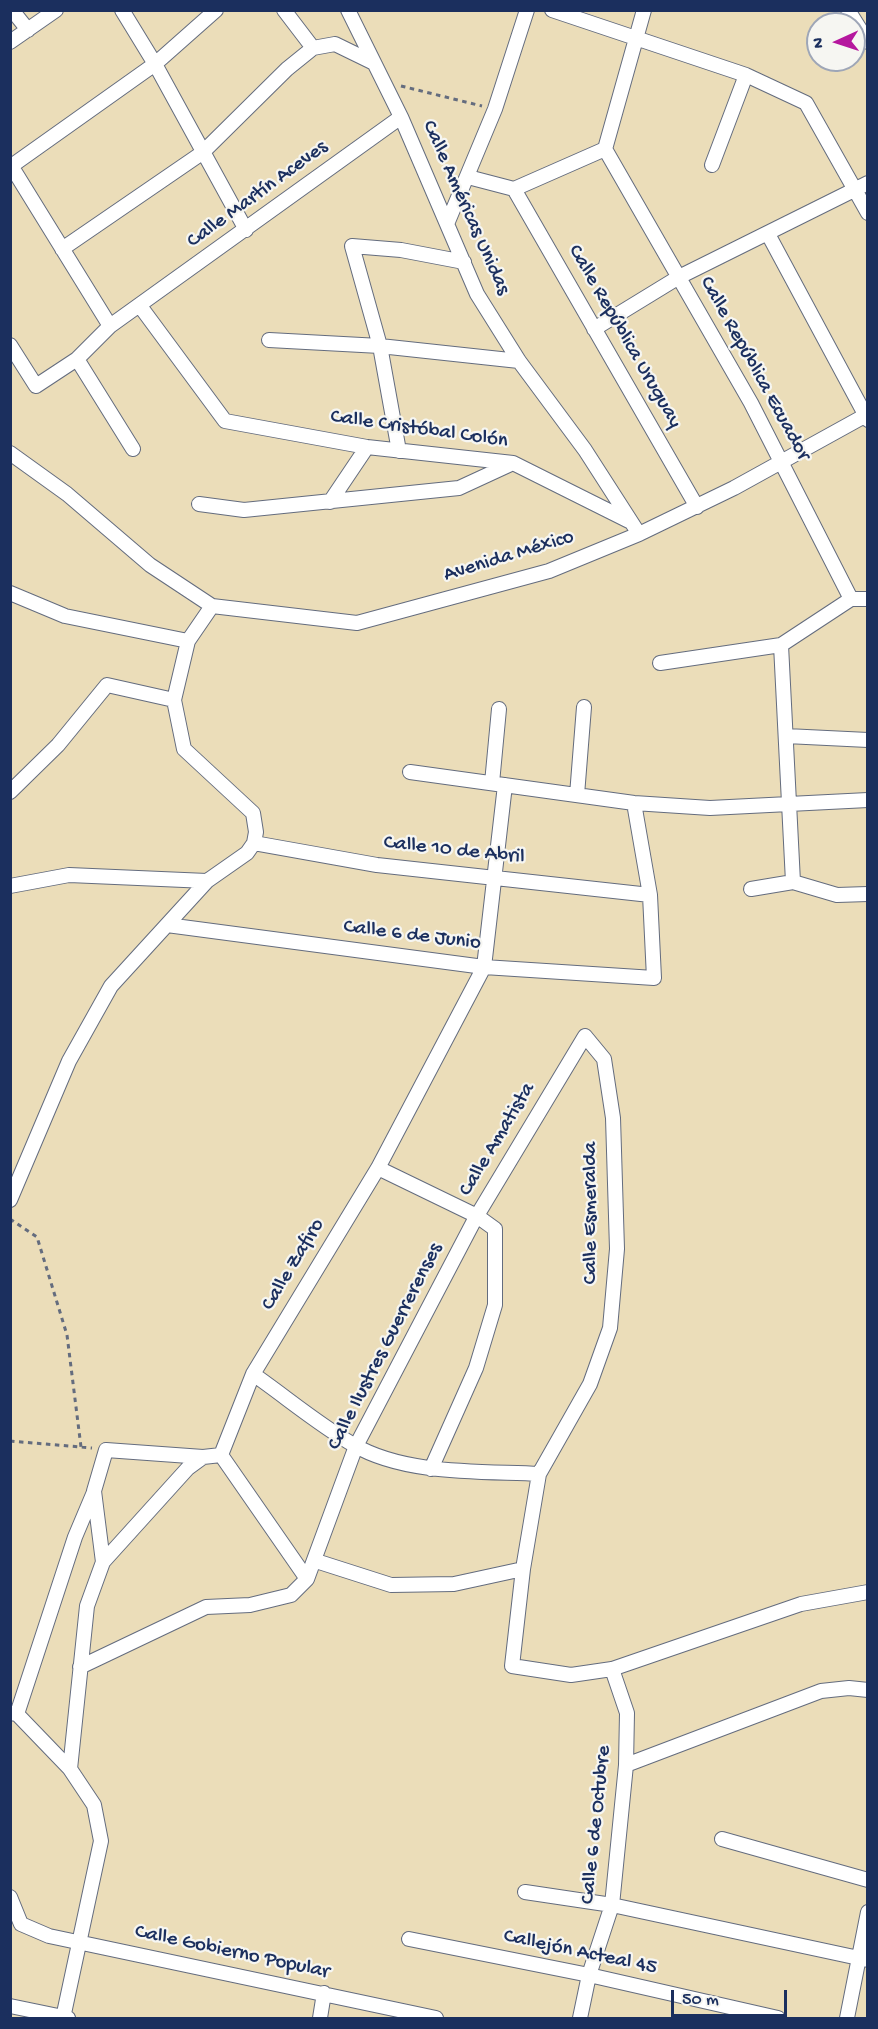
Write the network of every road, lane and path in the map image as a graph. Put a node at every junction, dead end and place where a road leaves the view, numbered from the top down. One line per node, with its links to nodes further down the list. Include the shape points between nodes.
1 (12, 10): 11 (street)
2 (56, 10): 11 (street)
3 (122, 10): 16 (street)
4 (216, 10): 16 (street)
5 (284, 10): 15 (street)
6 (348, 10): 17 (street, Calle Américas Unidas)
7 (527, 10): 20 (street)
8 (552, 10): 12 (street)
9 (644, 10): 12 (street)
10 (848, 10): 14 (street)
11 (28, 30): 13 (street)
12 (635, 40): 18 (street); 22 (street)
13 (10, 42)
14 (867, 42)
15 (313, 48): 17 (street, via 335,44); 23 (street, via 286,69)
16 (155, 63): 23 (street); 25 (street)
17 (374, 63): 19 (street, Calle Américas Unidas)
18 (746, 75): 24 (street); 27 (street, via 806,103)
19 (383, 82): 20 (path); 21 (street, Calle Américas Unidas)
20 (495, 109): 26 (street)
21 (400, 117): 30 (street, Calle Américas Unidas); 31 (street, Calle Martín Aceves)
22 (605, 149): 28 (street); 35 (street, Calle República Ecuador)
23 (202, 153): 31 (street); 33 (street)
24 (712, 165)
25 (11, 166): 33 (street)
26 (468, 177): 28 (street); 30 (street)
27 (862, 186): 29 (street); 32 (street)
28 (514, 189): 38 (street, Calle República Uruguay)
29 (867, 213)
30 (447, 224): 34 (street, Calle Américas Unidas)
31 (246, 230): 36 (street, Calle Martín Aceves)
32 (768, 234): 35 (street); 44 (street)
33 (62, 249): 37 (street)
34 (464, 262): 41 (street, via 352,246); 43 (street, Calle Américas Unidas, via 477,294)
35 (679, 277): 38 (street); 50 (street, Calle República Ecuador)
36 (140, 306): 37 (street, Calle Martín Aceves); 45 (street, Calle Cristóbal Colón, via 225,421)
37 (110, 326): 42 (street, Calle Martín Aceves)
38 (594, 329): 53 (street, Calle República Uruguay)
39 (269, 340): 41 (street)
40 (10, 345): 42 (street, Calle Martín Aceves, via 36,386)
41 (380, 346): 43 (street); 47 (street)
42 (77, 358): 46 (street)
43 (519, 361): 54 (street, Calle Américas Unidas, via 585,450)
44 (867, 416): 50 (street, Avenida México)
45 (367, 447): 47 (street, Calle Cristóbal Colón); 51 (street)
46 (133, 449)
47 (399, 451): 49 (street, Calle Cristóbal Colón)
48 (10, 453): 58 (street, via 67,494 150,566)
49 (513, 463): 51 (street, via 459,488); 54 (street, Calle Cristóbal Colón)
50 (783, 463): 53 (street, Avenida México); 57 (street, Calle República Ecuador)
51 (330, 502): 52 (street, via 244,510)
52 (199, 504)
53 (697, 507): 54 (street, Avenida México)
54 (635, 528): 58 (street, Avenida México, via 549,571 357,623)
55 (10, 593): 59 (street, via 65,616)
56 (867, 598): 57 (street)
57 (850, 599): 60 (street)
58 (212, 606): 59 (street)
59 (188, 641): 62 (street)
60 (781, 645): 61 (street); 65 (street)
61 (660, 663)
62 (174, 700): 69 (street, via 107,686 58,745); 74 (street, via 184,749 253,813)
63 (584, 707): 70 (street)
64 (499, 709): 68 (street)
65 (786, 736): 66 (street); 72 (street)
66 (867, 740)
67 (410, 772): 68 (street)
68 (498, 784): 70 (street); 75 (street)
69 (10, 792)
70 (578, 795): 73 (street)
71 (867, 800): 72 (street)
72 (787, 802): 73 (street, via 710,808); 77 (street)
73 (634, 803): 81 (street)
74 (254, 843): 75 (street, Calle 10 de Abril, via 377,865); 76 (street, via 247,853)
75 (492, 876): 81 (street, Calle 10 de Abril); 83 (street)
76 (207, 881): 78 (street, via 69,875); 82 (street)
77 (793, 882): 79 (street); 80 (street, via 837,895)
78 (10, 886)
79 (751, 889)
80 (867, 894)
81 (650, 895): 83 (street, Calle 6 de Junio, via 654,978)
82 (167, 925): 83 (street, Calle 6 de Junio); 86 (street, via 111,986 69,1061)
83 (484, 967): 85 (street, Calle Zafiro)
84 (585, 1036): 87 (street, Calle Amatista); 97 (street, Calle Esmeralda, via 604,1059 613,1118 617,1249 611,1316 590,1384)
85 (378, 1168): 87 (street); 89 (street, Calle Zafiro)
86 (10, 1200)
87 (477, 1216): 91 (street, Calle Ilustres Guerrerenses); 96 (street, Calle Amatista, via 495,1229 495,1305 476,1368)
88 (10, 1219): 92 (path, via 37,1237 68,1335)
89 (253, 1374): 91 (street); 94 (street, Calle Zafiro)
90 (10, 1442): 92 (path)
91 (356, 1446): 96 (street); 99 (street, Calle Ilustres Guerrerenses)
92 (81, 1447): 93 (path)
93 (106, 1450): 95 (street); 98 (street)
94 (221, 1455): 95 (street); 102 (street)
95 (203, 1456): 100 (street)
96 (432, 1469): 97 (street)
97 (539, 1474): 101 (street, Calle Esmeralda)
98 (94, 1491): 100 (street); 107 (street)
99 (316, 1561): 101 (street, via 391,1585 454,1584); 102 (street, Calle Ilustres Guerrerenses)
100 (103, 1562): 104 (street, via 87,1606)
101 (523, 1569): 105 (street, Calle Esmeralda, via 512,1666 570,1675)
102 (307, 1579): 104 (street, Calle Ilustres Guerrerenses, via 291,1595 250,1605 206,1607)
103 (867, 1592): 105 (street, via 801,1604)
104 (81, 1667): 109 (street)
105 (612, 1669): 108 (street, Calle 6 de Octubre, via 627,1713)
106 (867, 1690): 108 (street, via 821,1692)
107 (14, 1714): 109 (street)
108 (626, 1765): 114 (street, Calle 6 de Octubre)
109 (70, 1769): 117 (street, via 94,1805 101,1841)
110 (722, 1839): 111 (street)
111 (867, 1880)
112 (525, 1892): 114 (street)
113 (10, 1897): 117 (street, Calle Gobierno Popular, via 21,1923 49,1936)
114 (612, 1905): 118 (street); 119 (street, Calle 6 de Octubre)
115 (867, 1912): 118 (street)
116 (409, 1939): 119 (street, Callejón Acteal 45)
117 (80, 1942): 120 (street, Calle Gobierno Popular); 122 (street)
118 (863, 1959): 127 (street)
119 (589, 1975): 125 (street, Calle 6 de Octubre); 126 (street, Callejón Acteal 45)
120 (324, 1994): 123 (street); 124 (street, Calle Gobierno Popular)
121 (10, 2006): 122 (street)
122 (65, 2018)
123 (320, 2019)
124 (436, 2019)
125 (580, 2019)
126 (778, 2019)
127 (847, 2019)

